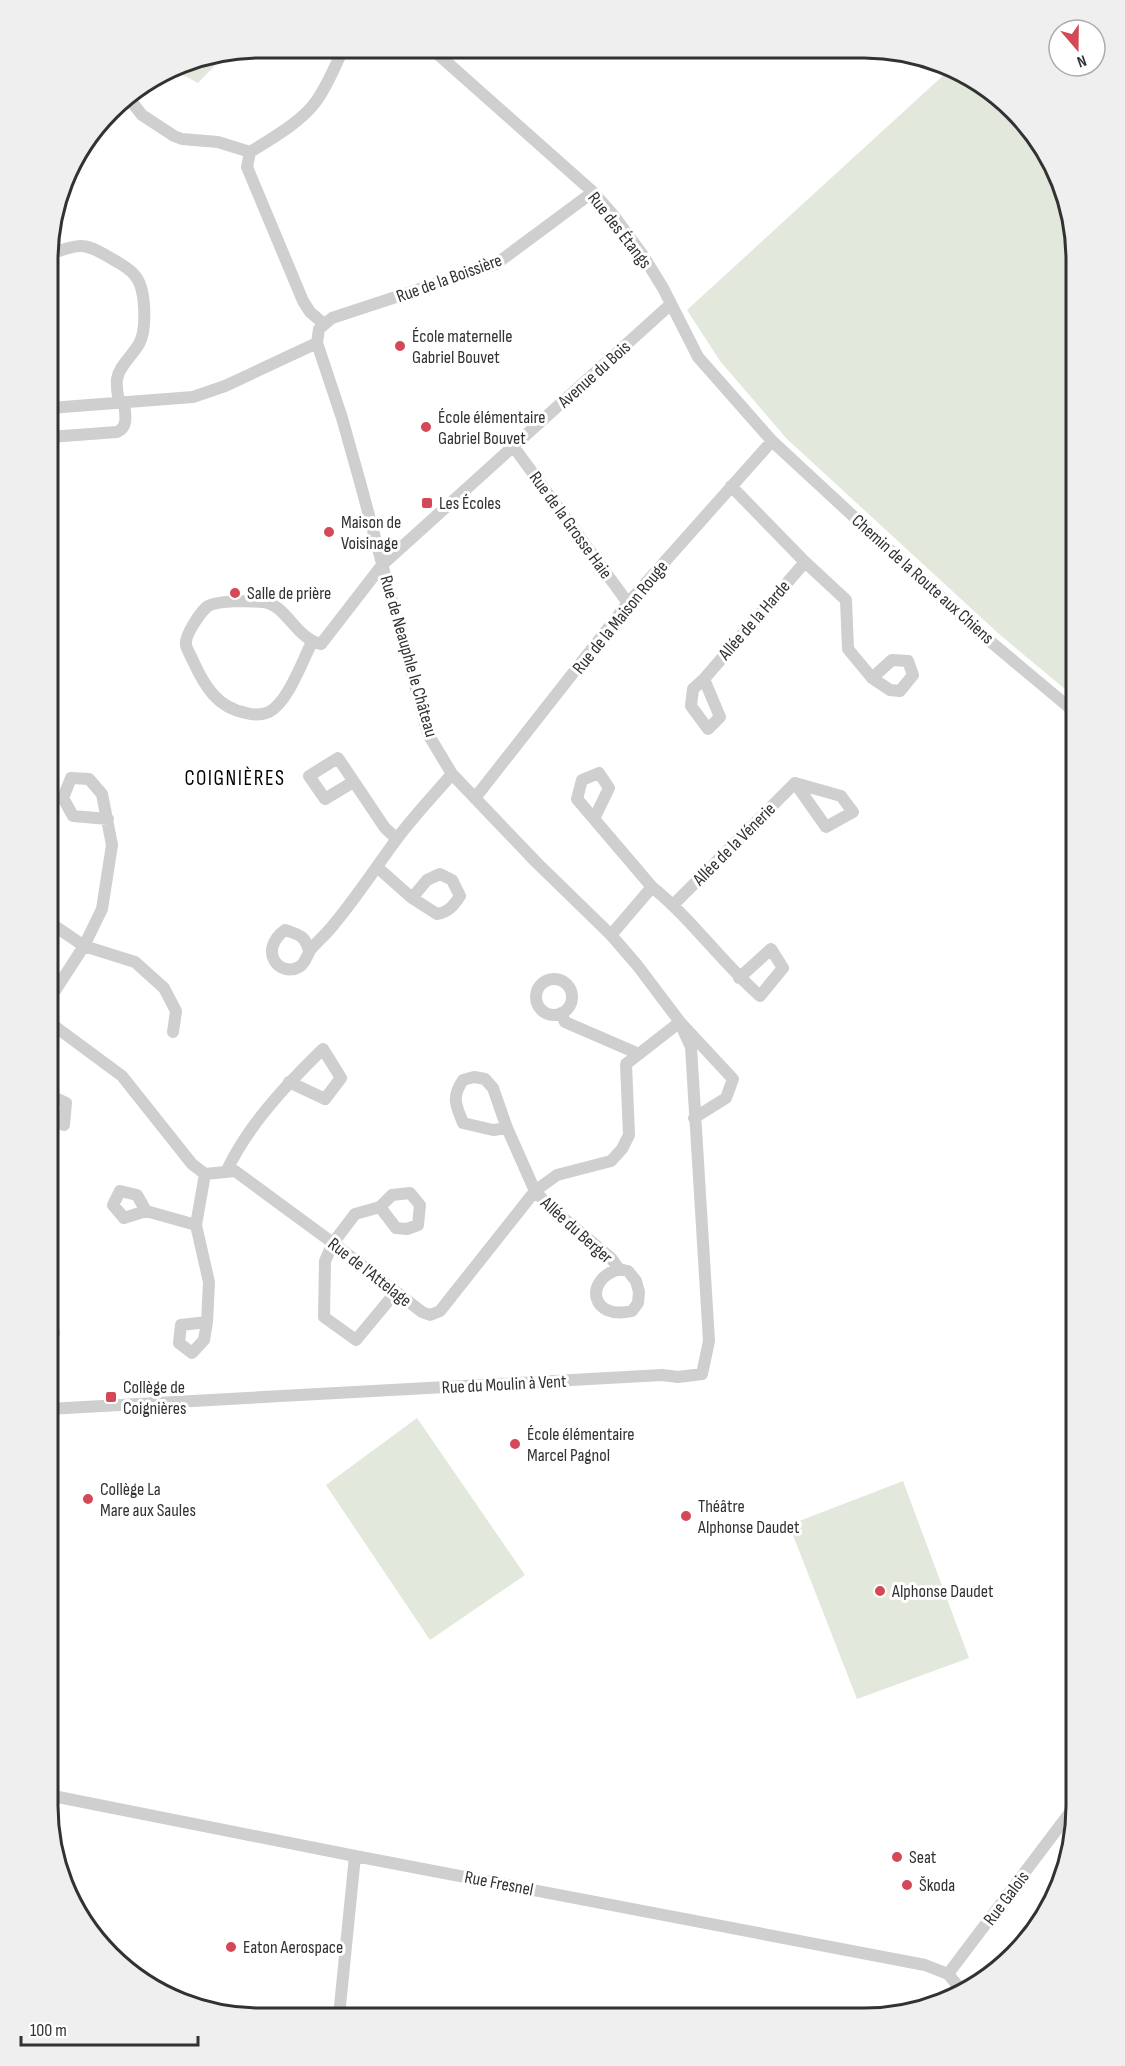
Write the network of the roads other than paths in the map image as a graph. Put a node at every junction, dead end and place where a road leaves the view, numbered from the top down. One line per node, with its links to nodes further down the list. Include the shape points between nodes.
1 (338, 58): 4 (street, via 312,106 274,139)
2 (442, 58): 5 (street, Rue des Étangs)
3 (133, 103): 4 (street, via 142,115 174,136 218,142)
4 (250, 152): 8 (street, via 247,167 303,301)
5 (593, 192): 7 (street, Rue des Étangs, via 642,254); 8 (street, Rue de la Boissière, via 496,264 332,318)
6 (59, 252): 10 (street, via 88,245 126,267 139,282 144,331 117,379)
7 (671, 304): 13 (street, Rue des Étangs, via 698,357); 14 (street, Avenue du Bois)
8 (324, 324): 9 (street)
9 (317, 343): 10 (street, via 193,397); 17 (street, Rue de Neauphle le Château)
10 (121, 402): 11 (street); 12 (street, via 126,425 123,429)
11 (58, 407)
12 (58, 436)
13 (772, 441): 15 (street, Rue de la Maison Rouge); 22 (street, Chemin de la Route aux Chiens, via 973,627)
14 (513, 446): 17 (street, Avenue du Bois); 18 (street, Rue de la Grosse Haie)
15 (731, 486): 16 (street); 18 (street, Rue de la Maison Rouge)
16 (805, 562): 20 (street, via 846,600 848,649); 21 (street, Allée de la Harde)
17 (383, 564): 19 (street, Avenue du Bois, via 328,637 321,644); 23 (street, Rue de Neauphle le Château, via 428,734)
18 (628, 603): 26 (street, Rue de la Maison Rouge)
19 (312, 642): 19 (street, via 278,705 254,715 235,711 217,700 203,683 185,643 209,606 266,602)
20 (872, 678)
21 (704, 679)
22 (1066, 705)
23 (452, 774): 26 (street, Rue de Neauphle le Château); 29 (street)
24 (353, 782): 29 (street)
25 (795, 783): 25 (street, via 841,796 853,812 826,827); 33 (street, Allée de la Vénerie)
26 (475, 798): 35 (street, Rue de Neauphle le Château)
27 (108, 819): 36 (street, via 112,845 102,909)
28 (594, 819): 31 (street)
29 (397, 839): 30 (street)
30 (377, 867): 32 (street); 37 (street, via 330,930)
31 (651, 887): 33 (street); 35 (street)
32 (412, 898)
33 (673, 905): 38 (street)
34 (58, 928): 36 (street)
35 (611, 935): 41 (street, Rue de Neauphle le Château)
36 (84, 946): 39 (street); 43 (street, via 135,962 164,988 176,1011)
37 (309, 951)
38 (739, 978)
39 (58, 986)
40 (561, 1013): 44 (street, via 565,1022)
41 (680, 1022): 44 (street, Rue de l'Attelage); 47 (street, Rue du Moulin à Vent, via 691,1047); 47 (street, Rue de Neauphle le Château, via 733,1079 726,1098)
42 (58, 1029): 51 (street, via 122,1076 192,1164)
43 (172, 1032)
44 (639, 1054): 52 (street, Rue de l'Attelage, via 626,1064 629,1135 622,1149 611,1161 556,1175)
45 (289, 1082): 50 (street, via 237,1149)
46 (58, 1099): 48 (street, via 66,1103 64,1125)
47 (694, 1118): 60 (street, Rue du Moulin à Vent, via 709,1341 702,1374)
48 (58, 1123)
49 (507, 1128): 49 (street, via 493,1088 485,1079 463,1080 455,1102 463,1123 493,1130); 52 (street)
50 (227, 1170): 51 (street); 56 (street, Rue de l'Attelage, via 236,1170)
51 (205, 1174): 55 (street)
52 (535, 1191): 57 (street, Allée du Berger); 58 (street, Rue de l'Attelage, via 440,1311 430,1315 422,1312)
53 (380, 1207): 56 (street, via 355,1214)
54 (146, 1211): 55 (street)
55 (196, 1225): 59 (street, via 209,1282)
56 (333, 1243): 58 (street, Rue de l'Attelage); 58 (street, via 326,1261 324,1317 356,1340)
57 (619, 1269)
58 (395, 1293)
59 (207, 1322)
60 (58, 1408)
61 (58, 1797): 63 (street, Rue Fresnel)
62 (1066, 1818): 64 (street, Rue Galois)
63 (355, 1856): 64 (street, Rue Fresnel, via 925,1965); 66 (street)
64 (948, 1974): 65 (street)
65 (957, 1985)
66 (340, 2008)

